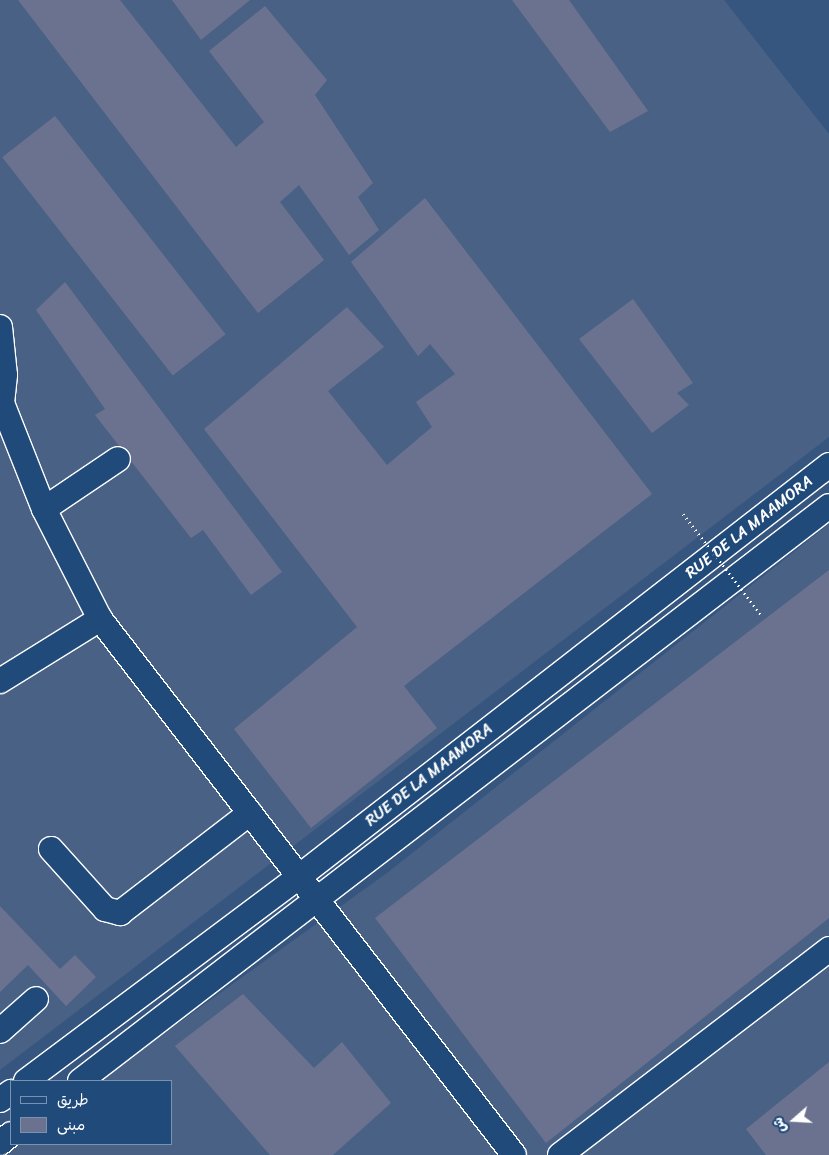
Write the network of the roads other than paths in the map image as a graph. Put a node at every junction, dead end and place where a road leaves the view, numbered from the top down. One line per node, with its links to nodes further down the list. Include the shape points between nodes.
1 (0, 327): 2 (street, via 5,375)
2 (5, 424): 6 (street)
3 (118, 459): 6 (street)
4 (829, 465): 9 (street, RUE DE LA MAAMORA)
5 (829, 506): 10 (street, RUE DE LA MAAMORA)
6 (44, 509): 7 (street)
7 (100, 619): 8 (street); 11 (street)
8 (0, 681)
9 (542, 687): 10 (street); 13 (street, RUE DE LA MAAMORA)
10 (561, 712): 14 (street, RUE DE LA MAAMORA)
11 (250, 813): 12 (street, via 120,913 105,909); 13 (street)
12 (50, 849)
13 (300, 876): 14 (street); 18 (street, RUE DE LA MAAMORA)
14 (318, 901): 19 (street, RUE DE LA MAAMORA); 22 (street)
15 (829, 949): 23 (street)
16 (36, 999): 17 (street)
17 (0, 1031)
18 (27, 1080)
19 (81, 1080)
20 (10, 1135): 21 (street)
21 (0, 1143)
22 (514, 1155)
23 (560, 1155)

